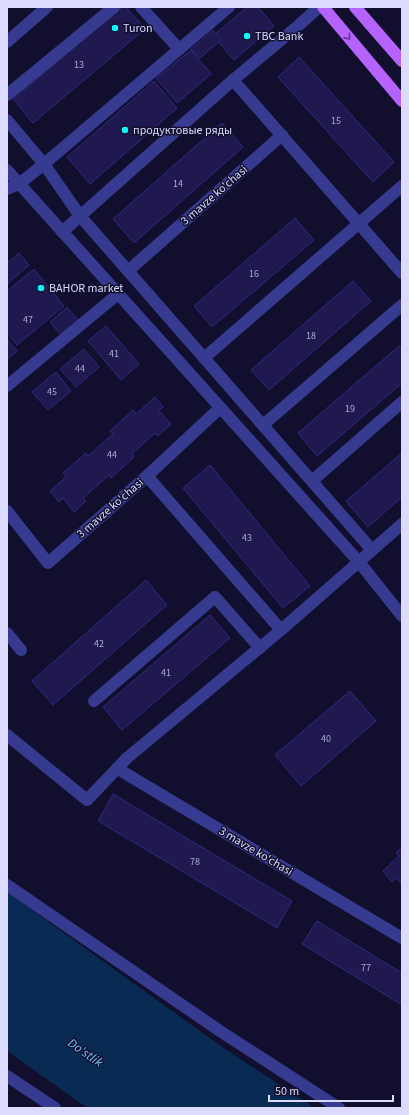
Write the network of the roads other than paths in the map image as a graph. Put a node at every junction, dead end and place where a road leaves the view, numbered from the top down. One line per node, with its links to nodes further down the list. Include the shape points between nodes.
1 (47, 7): 8 (street)
2 (114, 7): 12 (street)
3 (141, 7): 9 (street)
4 (229, 7): 9 (street)
5 (319, 7): 11 (street)
6 (323, 7): 13 (main road, one-way to 13)
7 (355, 7): 10 (main road)
8 (7, 42)
9 (179, 49): 16 (street)
10 (402, 61)
11 (233, 80): 15 (street); 21 (street)
12 (7, 95)
13 (402, 101)
14 (7, 120): 16 (street)
15 (282, 136): 22 (street); 24 (street, 3 mavze ko'chasi)
16 (44, 164): 18 (street); 21 (street)
17 (7, 170): 18 (street)
18 (19, 184): 20 (street); 23 (street)
19 (402, 186): 22 (street)
20 (7, 189)
21 (80, 216): 23 (street); 24 (street)
22 (359, 223): 25 (street); 28 (street)
23 (62, 232): 26 (street)
24 (128, 271): 28 (street)
25 (402, 273)
26 (118, 294): 29 (street); 31 (street)
27 (402, 305): 32 (street)
28 (204, 358): 32 (street)
29 (7, 386)
30 (402, 402): 34 (street)
31 (220, 408): 33 (street, 3 mavze ko'chasi); 38 (street)
32 (263, 425): 34 (street)
33 (148, 476): 35 (street, 3 mavze ko'chasi, via 48,563); 40 (street)
34 (312, 481): 37 (street)
35 (7, 511)
36 (402, 524): 37 (street)
37 (372, 550): 38 (street)
38 (359, 562): 39 (street); 40 (street)
39 (402, 616)
40 (281, 630): 42 (street)
41 (7, 633): 43 (street)
42 (260, 648): 44 (street, via 215,597); 46 (street)
43 (21, 650)
44 (94, 701)
45 (7, 735): 46 (street, via 88,800)
46 (117, 768): 48 (street, 3 mavze ko'chasi)
47 (7, 885): 51 (street, via 220,1031)
48 (400, 933)
49 (7, 1076): 50 (street)
50 (55, 1108)
51 (339, 1108)

